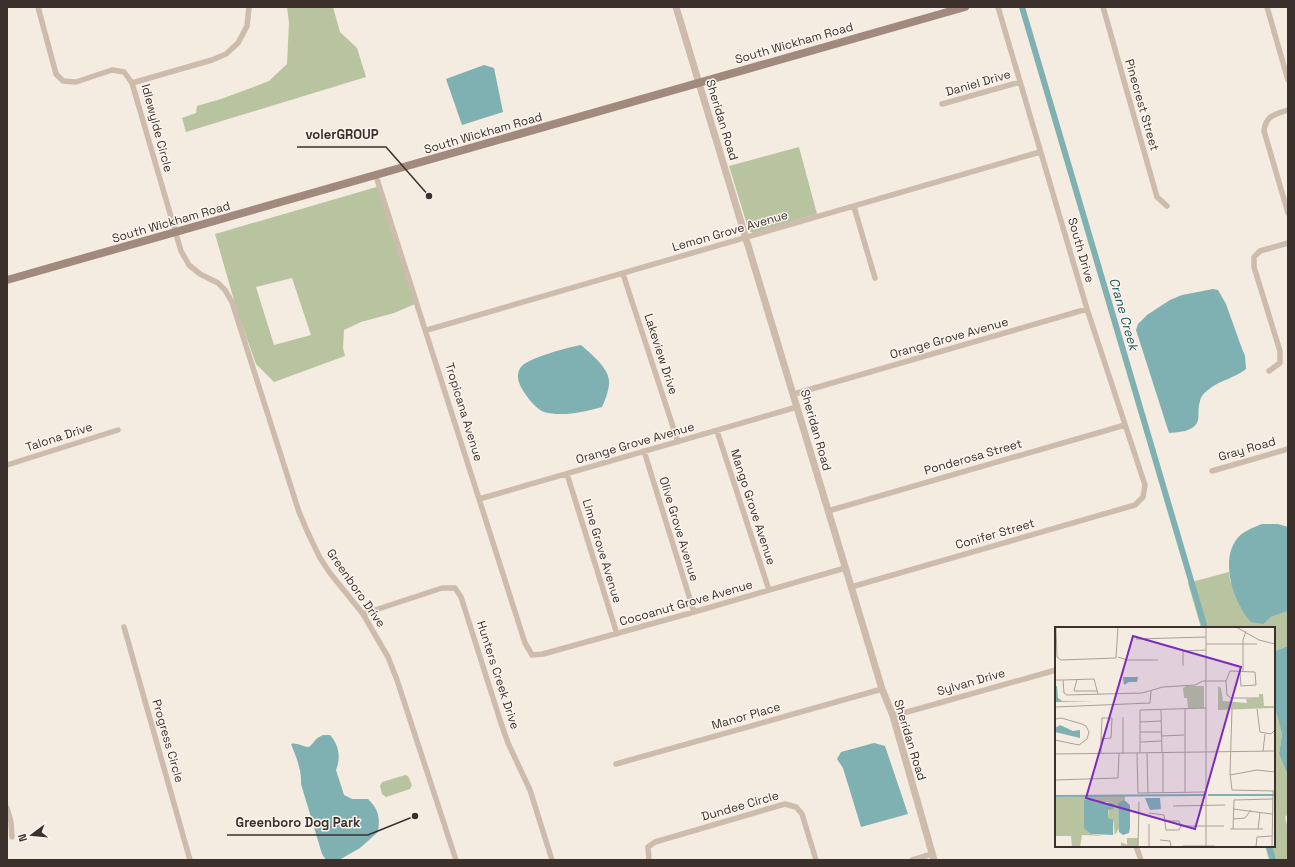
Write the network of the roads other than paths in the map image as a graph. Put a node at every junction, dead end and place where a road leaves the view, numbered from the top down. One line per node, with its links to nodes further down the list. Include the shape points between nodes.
1 (38, 7): 10 (street, via 56,74 63,81 76,82 112,70 124,72)
2 (249, 7): 10 (street, Idlewylde Circle, via 247,26 238,43 226,54)
3 (676, 7): 11 (street, Sheridan Road)
4 (965, 7): 11 (main road, South Wickham Road)
5 (998, 7): 9 (street, South Drive)
6 (1103, 7): 17 (street, Pinecrest Street, via 1157,196)
7 (1267, 7): 8 (street)
8 (1288, 80)
9 (1020, 82): 12 (street, Daniel Drive); 14 (street, South Drive)
10 (132, 83): 19 (street, Idlewylde Circle)
11 (699, 83): 15 (main road, South Wickham Road); 20 (street, Sheridan Road)
12 (942, 104)
13 (1288, 110): 18 (street, via 1272,115 1265,122 1264,131)
14 (1040, 152): 16 (street, Lemon Grove Avenue); 25 (street, South Drive)
15 (376, 176): 19 (main road, South Wickham Road); 26 (street, Tropicana Avenue)
16 (854, 206): 20 (street, Lemon Grove Avenue); 23 (street)
17 (1167, 206)
18 (1288, 213)
19 (176, 233): 24 (main road, South Wickham Road); 46 (street, Greenboro Drive, via 181,251 189,265 218,283 232,302 299,512 320,558)
20 (746, 238): 22 (street, Lemon Grove Avenue); 28 (street, Sheridan Road)
21 (1288, 243): 27 (street, via 1260,251 1254,257 1254,267 1280,351 1280,363)
22 (623, 274): 26 (street, Lemon Grove Avenue); 33 (street, Lakeview Drive)
23 (875, 278)
24 (7, 280)
25 (1087, 309): 28 (street, Orange Grove Avenue); 30 (street, South Drive)
26 (426, 330): 40 (street, Tropicana Avenue)
27 (1269, 371)
28 (794, 394): 29 (street, Sheridan Road)
29 (797, 407): 32 (street, Orange Grove Avenue); 41 (street, Sheridan Road)
30 (1125, 425): 39 (street, South Drive, via 1144,485); 41 (street, Ponderosa Street)
31 (118, 430): 36 (street, Talona Drive)
32 (717, 431): 33 (street, Orange Grove Avenue); 44 (street, Mango Grove Avenue)
33 (678, 442): 35 (street, Orange Grove Avenue)
34 (1288, 449): 37 (street, Gray Road)
35 (644, 451): 38 (street, Orange Grove Avenue); 45 (street, Olive Grove Avenue)
36 (7, 465)
37 (1212, 471)
38 (567, 474): 40 (street, Orange Grove Avenue); 48 (street, Lime Grove Avenue)
39 (1143, 497): 43 (street, Conifer Street, via 1135,505)
40 (479, 499): 49 (street, Tropicana Avenue, via 526,643)
41 (828, 511): 42 (street, Sheridan Road)
42 (845, 568): 43 (street, Sheridan Road); 44 (street, Cocoanut Grove Avenue)
43 (851, 587): 51 (street, Sheridan Road)
44 (769, 590): 45 (street, Cocoanut Grove Avenue)
45 (694, 612): 48 (street, Cocoanut Grove Avenue)
46 (363, 614): 59 (street, Greenboro Drive, via 388,657 397,680); 60 (street, Hunters Creek Drive, via 442,588 454,588 461,597 500,720 530,790)
47 (124, 627): 58 (street, Progress Circle)
48 (617, 634): 49 (street, Cocoanut Grove Avenue, via 543,654)
49 (532, 654)
50 (1055, 670): 52 (street, Sylvan Drive)
51 (882, 689): 52 (street, Sheridan Road); 53 (street, Manor Place)
52 (893, 716): 57 (street, Sheridan Road)
53 (616, 764)
54 (7, 808): 55 (street, via 12,822)
55 (12, 837)
56 (1136, 847): 64 (street)
57 (933, 857): 63 (street)
58 (190, 860)
59 (456, 860)
60 (552, 860)
61 (649, 860): 62 (street, Dundee Circle, via 648,847 656,842 785,804 796,807 802,814)
62 (816, 860)
63 (912, 860)
64 (1141, 860)

